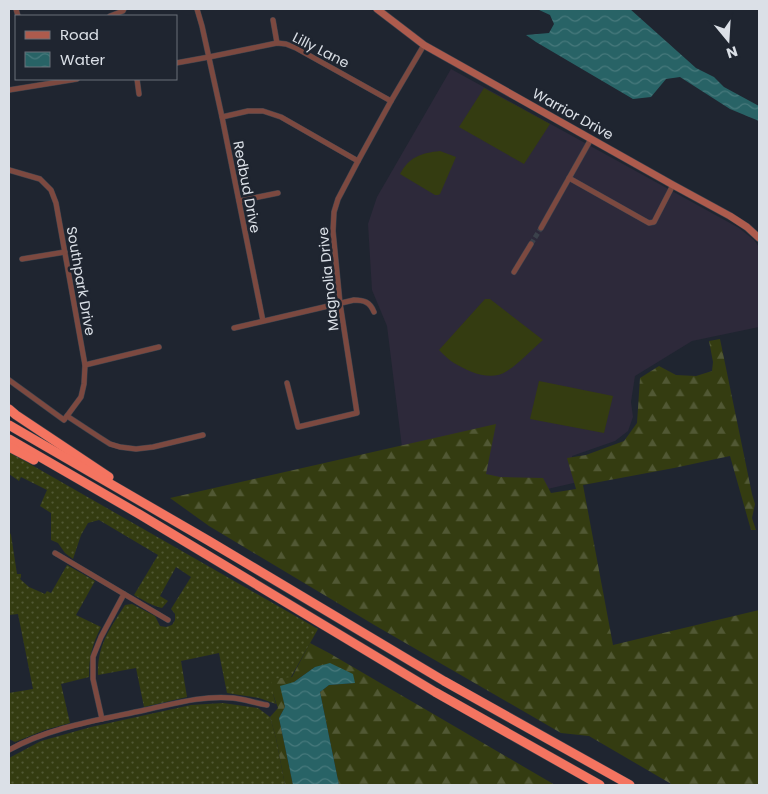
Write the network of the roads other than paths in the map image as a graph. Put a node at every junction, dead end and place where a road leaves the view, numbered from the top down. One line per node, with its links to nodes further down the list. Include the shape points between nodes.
1 (124, 9): 4 (street)
2 (197, 9): 8 (street, Redbud Drive)
3 (376, 9): 7 (street, Warrior Drive)
4 (113, 15)
5 (274, 20): 6 (street)
6 (278, 43): 8 (street, Lilly Lane); 14 (street, Lilly Lane, via 296,48)
7 (424, 45): 14 (street, Magnolia Drive); 16 (street, Warrior Drive)
8 (209, 57): 9 (street, Lilly Lane); 15 (street, Redbud Drive)
9 (178, 63)
10 (71, 80): 12 (street)
11 (137, 80): 13 (street)
12 (9, 90)
13 (139, 94)
14 (391, 101): 17 (street, Magnolia Drive)
15 (222, 116): 17 (street, via 264,111 281,117); 22 (street, Redbud Drive)
16 (591, 139): 19 (street); 20 (street, Warrior Drive)
17 (358, 161): 29 (street, Magnolia Drive, via 334,212)
18 (9, 170): 26 (street, Southpark Drive, via 40,179 51,190)
19 (569, 178): 20 (street, via 649,223 654,222); 23 (street)
20 (673, 186): 24 (street, Warrior Drive, via 730,216)
21 (278, 193): 22 (street)
22 (239, 200): 31 (street, Redbud Drive)
23 (541, 228)
24 (759, 237)
25 (531, 244): 28 (street)
26 (65, 252): 27 (street); 34 (street, Southpark Drive)
27 (22, 259)
28 (514, 272)
29 (340, 303): 30 (street, via 362,300 368,302); 31 (street); 36 (street, Magnolia Drive, via 357,413 298,427)
30 (374, 312)
31 (263, 321): 32 (street)
32 (234, 328)
33 (159, 347): 34 (street)
34 (85, 365): 38 (street, Southpark Drive, via 81,397)
35 (9, 380): 38 (street)
36 (287, 383)
37 (9, 409): 43 (highway)
38 (66, 418): 40 (street, via 110,444 136,449)
39 (9, 425): 43 (highway)
40 (203, 435)
41 (9, 438): 44 (highway)
42 (9, 447): 44 (highway)
43 (143, 503): 52 (highway, via 444,681)
44 (139, 514): 51 (highway, via 436,692)
45 (55, 553): 46 (street)
46 (124, 594): 47 (street); 49 (street, via 93,657 93,678)
47 (168, 620)
48 (266, 705): 49 (street, via 233,698 208,698)
49 (102, 719): 50 (street, via 62,728)
50 (9, 749)
51 (600, 785)
52 (630, 785)

